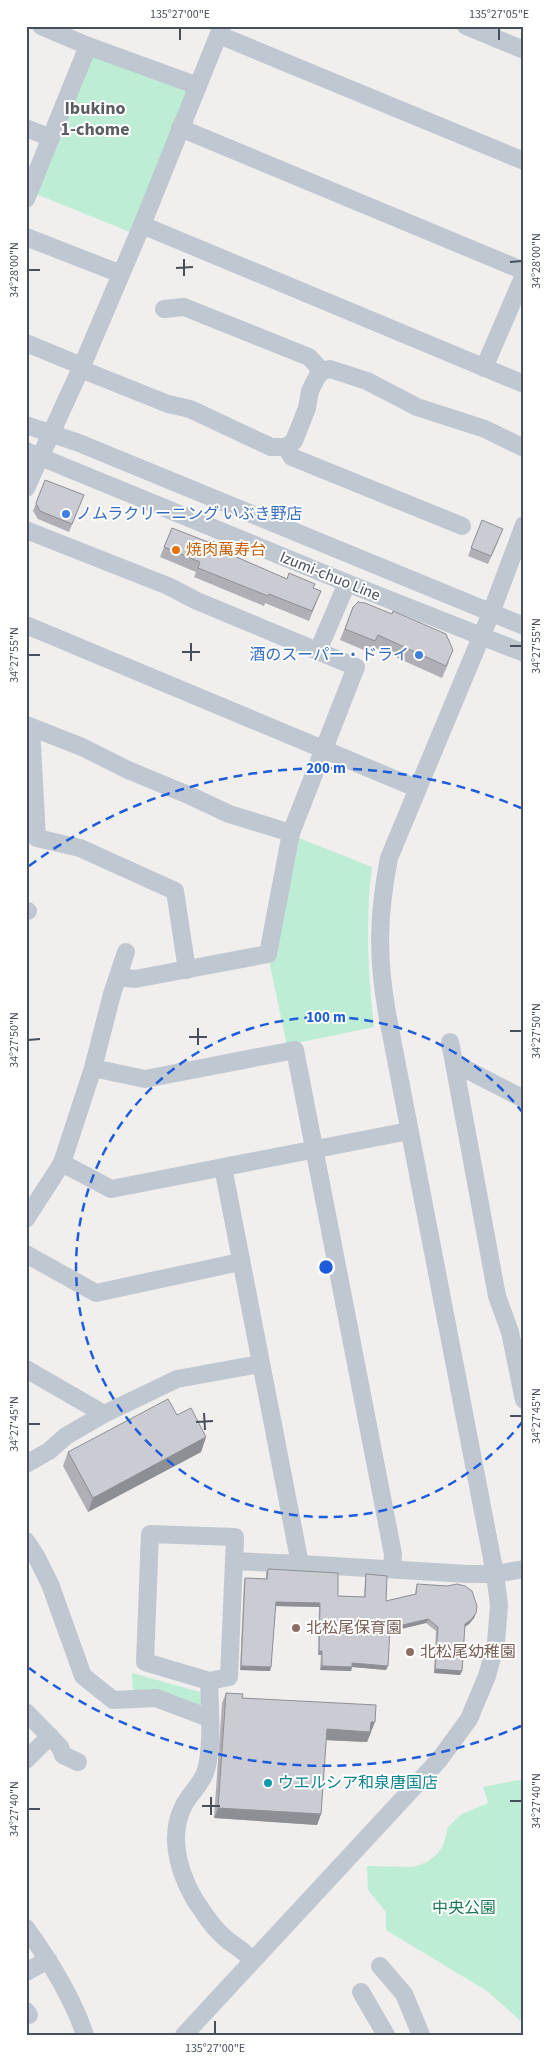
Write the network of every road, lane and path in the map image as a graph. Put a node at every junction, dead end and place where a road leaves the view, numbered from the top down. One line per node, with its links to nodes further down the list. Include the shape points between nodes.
1 (41, 26): 4 (street)
2 (466, 26): 5 (street)
3 (221, 30): 6 (street); 10 (street)
4 (88, 46): 6 (street); 9 (street)
5 (524, 50)
6 (198, 86): 8 (street)
7 (26, 128): 9 (street)
8 (180, 128): 12 (street); 14 (street)
9 (51, 138): 11 (street)
10 (524, 161)
11 (26, 200)
12 (142, 225): 15 (street); 20 (street)
13 (26, 237): 15 (street)
14 (524, 271)
15 (121, 274): 19 (street)
16 (524, 275): 20 (street)
17 (164, 310): 21 (street, via 184,307 309,357)
18 (26, 343): 19 (street)
19 (82, 366): 24 (street); 25 (street, via 88,372 150,397 208,416 271,447)
20 (484, 368): 22 (street)
21 (322, 371): 25 (street, via 310,391 294,441); 26 (street, via 330,370 367,381 417,407 485,429)
22 (524, 384)
23 (26, 425): 24 (street, Izumi-chuo Line)
24 (51, 434): 27 (street); 33 (street, Izumi-chuo Line)
25 (286, 447): 29 (street, via 292,457)
26 (524, 448)
27 (33, 454): 28 (street); 32 (street, Izumi-chuo Line)
28 (26, 488)
29 (462, 526)
30 (524, 526): 33 (street)
31 (26, 530): 37 (street, via 168,586)
32 (347, 583): 36 (street, Izumi-chuo Line); 37 (street)
33 (491, 613): 35 (street, Izumi-chuo Line); 36 (street)
34 (26, 625): 40 (street)
35 (524, 626)
36 (480, 635): 38 (street, Izumi-chuo Line); 41 (street)
37 (318, 651): 40 (street, via 356,666)
38 (524, 653)
39 (29, 726): 42 (street, via 229,814); 44 (street, via 37,838 80,848 175,890)
40 (323, 749): 41 (street); 42 (street)
41 (416, 788): 50 (street, via 389,858 381,897 379,940 380,975)
42 (291, 832): 44 (street, via 268,954)
43 (126, 952): 45 (street)
44 (187, 970): 45 (street, via 135,979)
45 (118, 977): 48 (street)
46 (450, 1042): 47 (street)
47 (454, 1063): 49 (street); 59 (street, via 497,1296 510,1332)
48 (94, 1068): 51 (street, via 145,1079 295,1050); 52 (street)
49 (524, 1099)
50 (409, 1131): 51 (street); 67 (street)
51 (314, 1148): 53 (street); 65 (street, via 391,1545)
52 (62, 1163): 53 (street, via 111,1189); 54 (street)
53 (223, 1167): 56 (street)
54 (28, 1211)
55 (26, 1254): 56 (street, via 96,1293)
56 (240, 1262): 57 (street)
57 (260, 1364): 60 (street, via 177,1379); 64 (street)
58 (26, 1369): 60 (street)
59 (524, 1400)
60 (104, 1414): 61 (street)
61 (26, 1464)
62 (26, 1541): 70 (street, via 50,1584 83,1676 113,1700 156,1698)
63 (234, 1561): 64 (street); 68 (street, via 229,1677); 68 (street, via 235,1537 150,1534 145,1662)
64 (300, 1564): 65 (street)
65 (392, 1569): 67 (street)
66 (524, 1569): 67 (street)
67 (495, 1574): 76 (street, via 499,1605 496,1643 488,1676 469,1719 439,1760)
68 (209, 1681): 70 (street)
69 (26, 1712): 71 (street)
70 (209, 1718): 76 (street, via 209,1758 205,1774 184,1804 177,1821 178,1858 202,1912)
71 (50, 1736): 72 (street); 73 (street, via 64,1755)
72 (26, 1760)
73 (78, 1762)
74 (26, 1928): 75 (street)
75 (48, 1960): 78 (street); 80 (street, via 69,1996)
76 (251, 1960): 81 (street)
77 (380, 1966): 83 (street, via 404,1994)
78 (26, 1972)
79 (361, 1992): 82 (street)
80 (85, 2035)
81 (184, 2035)
82 (386, 2035)
83 (422, 2035)

